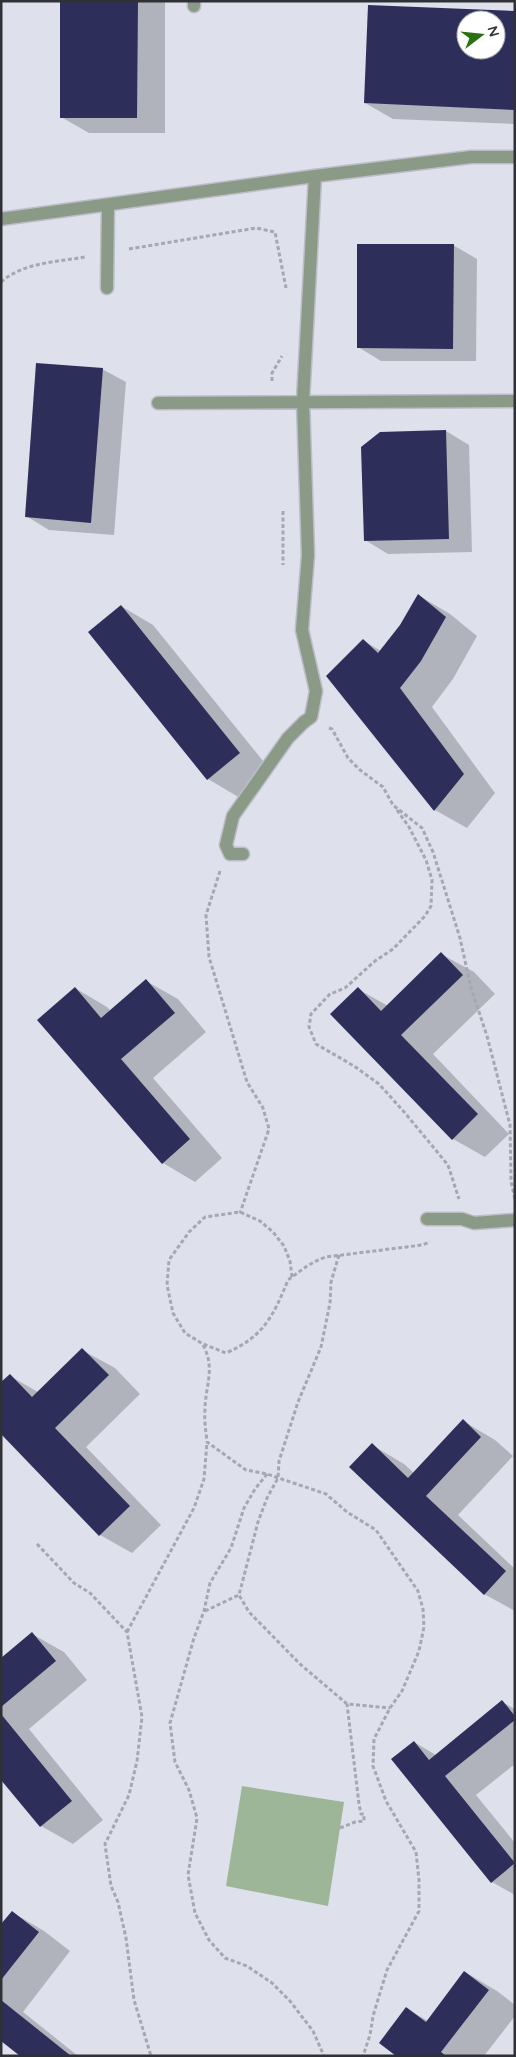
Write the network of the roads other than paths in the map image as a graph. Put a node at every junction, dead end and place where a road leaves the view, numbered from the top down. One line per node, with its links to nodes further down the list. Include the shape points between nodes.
1 (515, 157): 2 (street, via 471,157)
2 (315, 176): 3 (street); 6 (street)
3 (108, 205): 4 (street); 5 (street)
4 (1, 220)
5 (107, 288)
6 (303, 401): 7 (street); 8 (street); 9 (street, via 308,555 302,630 316,692 311,717 288,738 233,816 226,845 230,854)
7 (515, 401)
8 (158, 403)
9 (243, 854)
10 (427, 1218): 11 (street, via 462,1219 474,1223)
11 (515, 1220)

